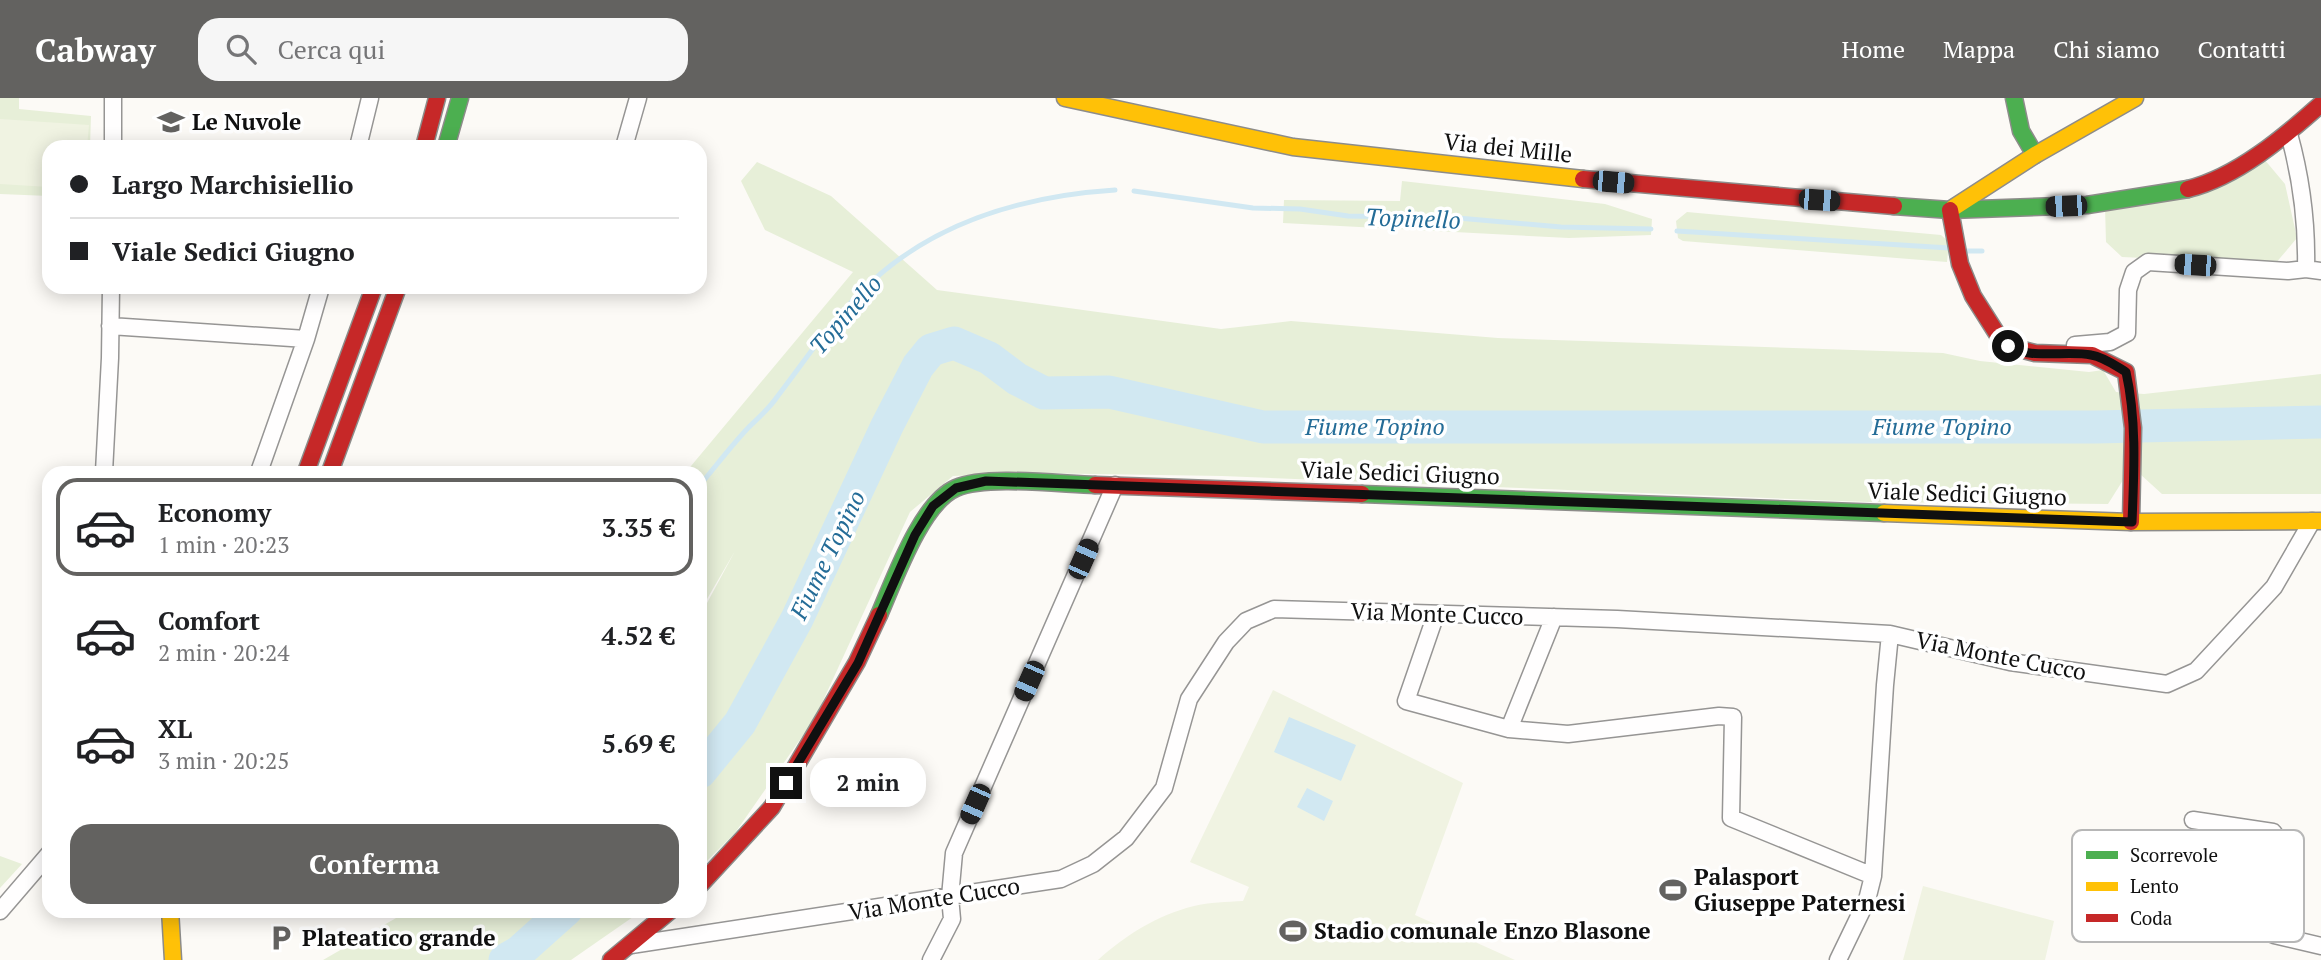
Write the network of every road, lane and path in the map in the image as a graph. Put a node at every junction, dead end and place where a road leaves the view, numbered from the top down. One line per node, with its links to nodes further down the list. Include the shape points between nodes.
1 (113, 98): 12 (street)
2 (370, 98): 13 (street)
3 (437, 98): 14 (street)
4 (460, 98): 15 (street)
5 (638, 98): 16 (street)
6 (1065, 98): 9 (street, Via dei Mille)
7 (2014, 98): 17 (street, via 2021,131)
8 (2135, 98): 17 (street)
9 (1087, 101): 18 (street, Via dei Mille, via 1293,147 1558,177)
10 (2321, 104): 11 (street, Via dei Mille)
11 (2289, 134): 18 (street, Via dei Mille, via 2205,185 2174,193 2087,205); 19 (street)
12 (113, 140)
13 (360, 140)
14 (426, 140)
15 (448, 140)
16 (626, 140)
17 (2035, 155): 18 (street)
18 (1950, 209): 26 (street, via 1960,264 1973,296 1999,337)
19 (2313, 270): 26 (street, via 2148,262 2134,272 2128,290 2127,333 2110,342)
20 (111, 294): 24 (street)
21 (319, 294): 25 (street)
22 (371, 294): 29 (street)
23 (395, 294): 30 (street)
24 (110, 326): 25 (street); 27 (street)
25 (306, 339): 28 (street)
26 (2013, 349): 33 (street, via 2092,355 2126,372 2132,395)
27 (104, 466)
28 (261, 466)
29 (308, 466)
30 (332, 466)
31 (1115, 485): 33 (street, Viale Sedici Giugno); 42 (street, Viale Sedici Giugno, via 986,481 956,488 933,506 915,535 858,663 772,807); 43 (street, via 954,853)
32 (2316, 521): 33 (street, Viale Sedici Giugno); 36 (street, Via Monte Cucco, via 2274,587 2196,671 2167,684 2010,662)
33 (2132, 522)
34 (1436, 614): 35 (street, Via Monte Cucco); 37 (street, via 1406,701); 43 (street, Via Monte Cucco, via 1275,609 1246,621 1226,642 1189,699 1164,788 1126,838 1093,864 1060,878)
35 (1554, 617): 36 (street, Via Monte Cucco); 37 (street)
36 (1890, 634): 41 (street)
37 (1509, 729): 41 (street, via 1568,734 1733,717 1731,818)
38 (2193, 820): 39 (street)
39 (2260, 830)
40 (42, 863): 44 (street)
41 (1873, 876): 53 (street, via 1867,900)
42 (707, 877)
43 (950, 897): 48 (street, Via Monte Cucco); 52 (street, via 951,919)
44 (0, 911)
45 (170, 918): 50 (street)
46 (662, 918): 48 (street)
47 (2304, 942): 49 (street)
48 (631, 945): 51 (street)
49 (2321, 946)
50 (173, 960)
51 (611, 960)
52 (931, 960)
53 (1838, 960)

